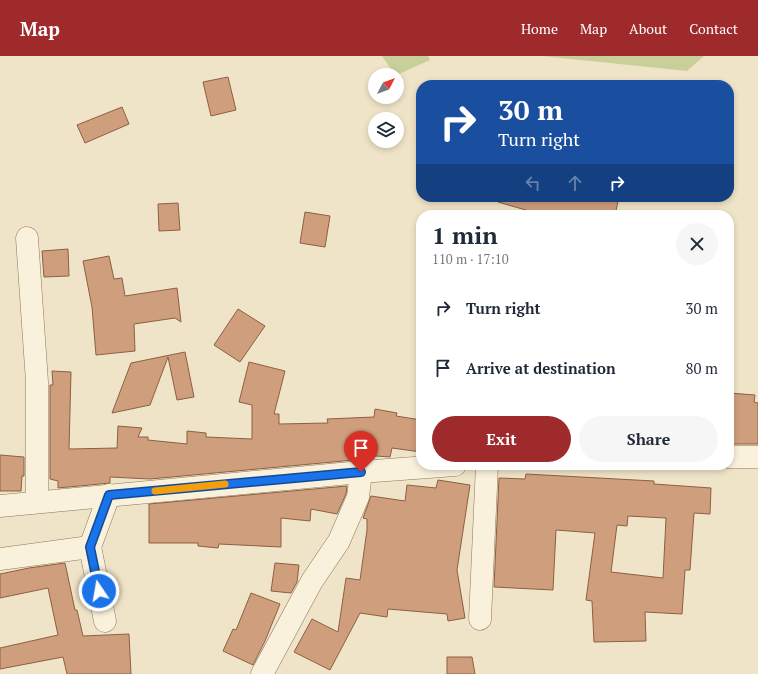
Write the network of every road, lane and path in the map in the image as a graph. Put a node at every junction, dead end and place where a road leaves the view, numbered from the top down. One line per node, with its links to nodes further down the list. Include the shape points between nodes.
1 (26, 238): 8 (street, via 37,382)
2 (734, 457): 3 (street)
3 (758, 457)
4 (416, 468): 6 (street)
5 (487, 470): 12 (street)
6 (361, 472): 7 (street); 14 (street, via 358,497 339,541 312,581)
7 (109, 495): 8 (street); 10 (street)
8 (37, 502): 9 (street)
9 (0, 506)
10 (90, 547): 11 (street); 13 (street)
11 (0, 559)
12 (480, 619)
13 (105, 621)
14 (262, 674)

